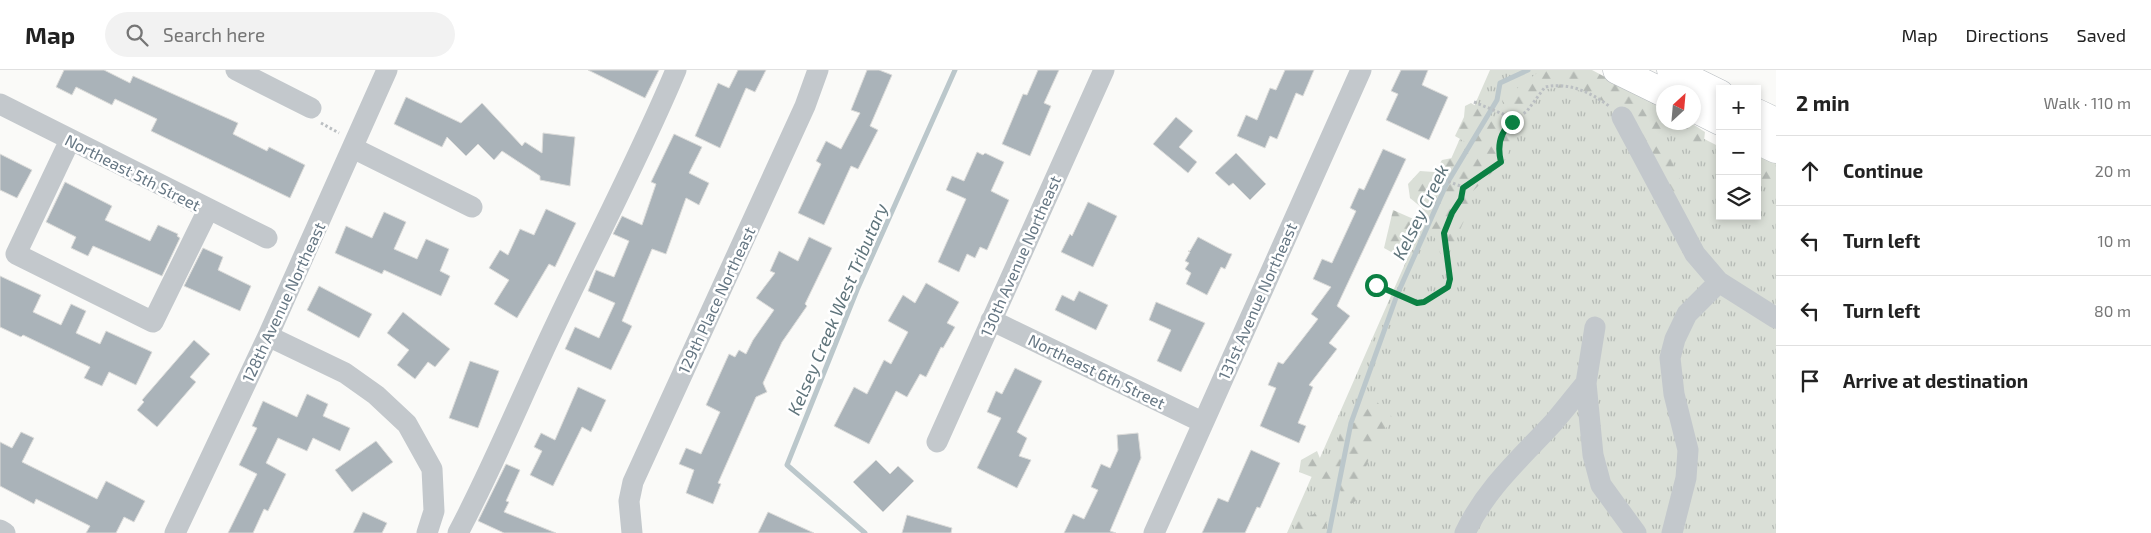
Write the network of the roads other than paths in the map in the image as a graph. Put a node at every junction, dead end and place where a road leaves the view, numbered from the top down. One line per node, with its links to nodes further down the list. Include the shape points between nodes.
1 (236, 70): 12 (street)
2 (387, 70): 19 (street, 128th Avenue Northeast)
3 (676, 70): 37 (street)
4 (818, 70): 38 (street, 129th Place Northeast, via 805,106 633,482 629,500)
5 (1104, 70): 27 (street, 130th Avenue Northeast)
6 (1361, 70): 31 (street, 131st Avenue Northeast)
7 (1617, 70): 9 (main road)
8 (1671, 70): 10 (main road)
9 (1656, 89)
10 (1716, 92)
11 (0, 104): 18 (street, Northeast 5th Street)
12 (311, 108)
13 (1701, 112): 16 (main road)
14 (1761, 115): 17 (main road)
15 (1622, 117): 25 (street, via 1695,254)
16 (1716, 119)
17 (1776, 122)
18 (70, 140): 23 (street, Northeast 5th Street); 23 (street, via 16,254 152,322)
19 (349, 142): 22 (street); 29 (street, 128th Avenue Northeast)
20 (1761, 142): 21 (main road)
21 (1776, 150)
22 (472, 207)
23 (208, 210): 24 (street, Northeast 5th Street)
24 (267, 238)
25 (1719, 282): 26 (street); 42 (street, via 1687,314 1670,358 1674,394 1688,450 1686,478)
26 (1776, 318)
27 (991, 320): 31 (street, Northeast 6th Street); 32 (street, 130th Avenue Northeast)
28 (1595, 327): 30 (street)
29 (268, 336): 35 (street, 128th Avenue Northeast); 36 (street, via 346,373 376,395 406,424 432,469 434,511)
30 (1586, 383): 40 (street, via 1500,477); 41 (street, via 1593,455 1601,485)
31 (1202, 422): 39 (street, 131st Avenue Northeast)
32 (937, 442)
33 (0, 530): 34 (street)
34 (5, 533)
35 (175, 533)
36 (427, 533)
37 (458, 533)
38 (632, 533)
39 (1154, 533)
40 (1465, 533)
41 (1636, 533)
42 (1672, 533)

